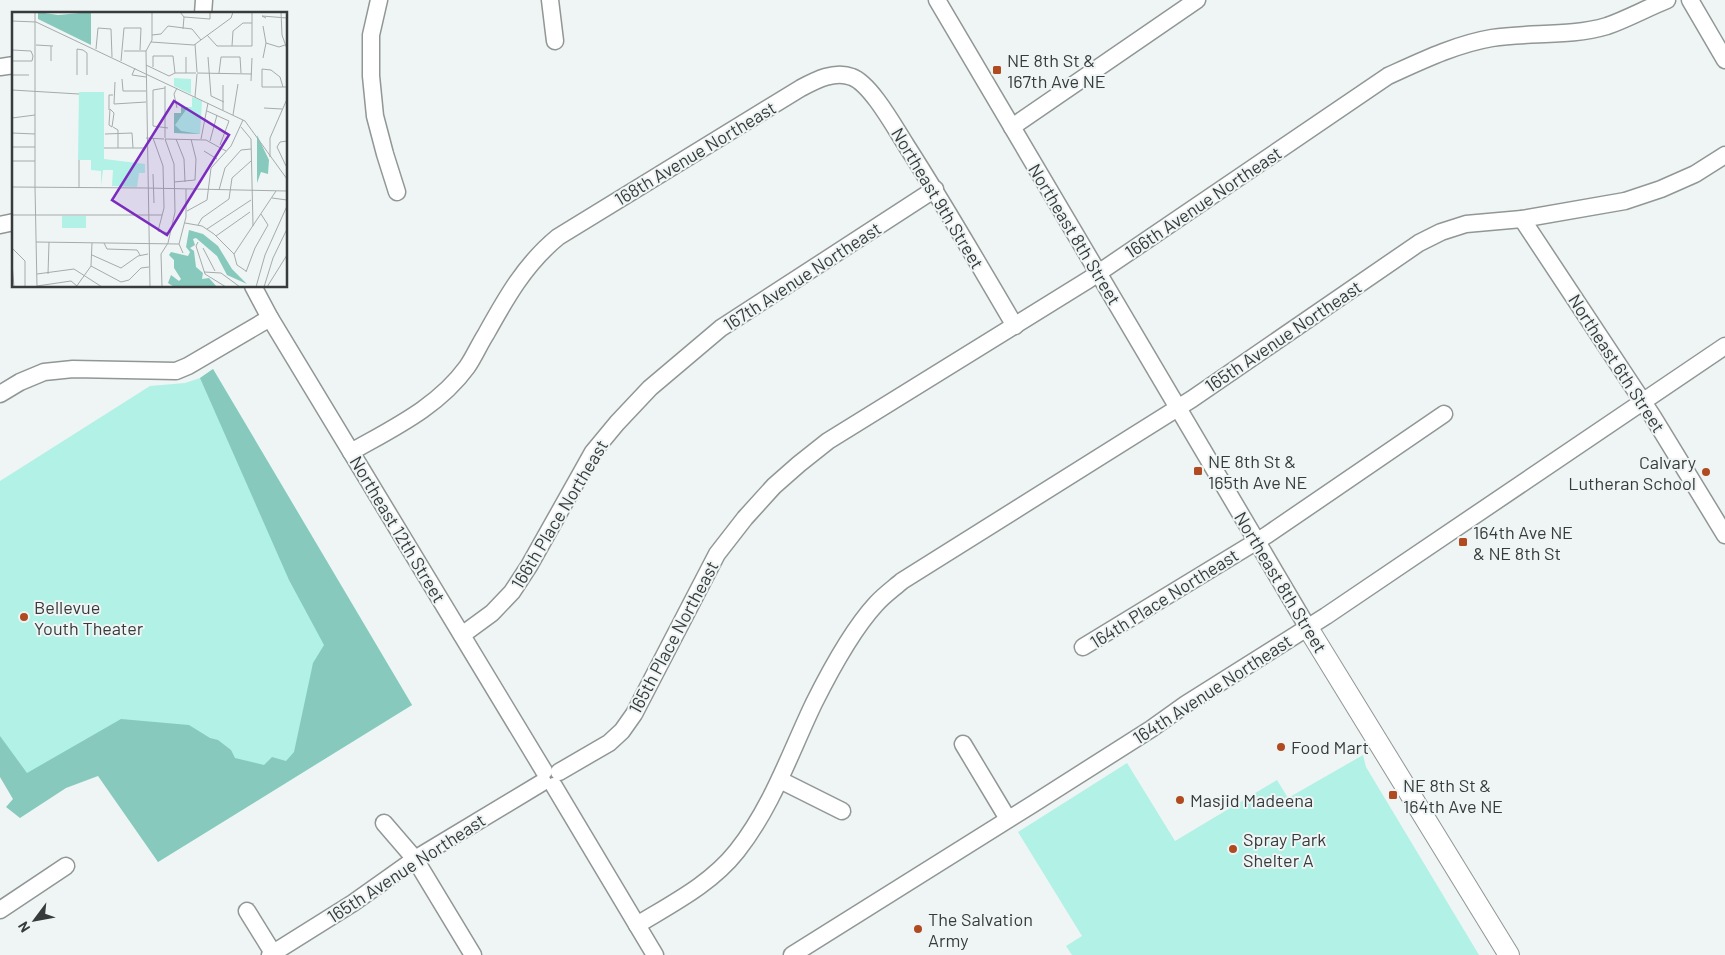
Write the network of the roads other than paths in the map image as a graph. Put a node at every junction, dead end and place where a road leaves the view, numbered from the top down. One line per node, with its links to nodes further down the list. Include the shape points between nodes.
1 (379, 0): 13 (street, via 371,35 375,116)
2 (550, 0): 7 (street)
3 (937, 0): 10 (street, Northeast 8th Street)
4 (1197, 0): 10 (street)
5 (1667, 0): 15 (street, 166th Avenue Northeast, via 1607,26 1574,33 1493,38 1425,59 1388,76)
6 (1690, 0): 8 (street)
7 (556, 41)
8 (1725, 60)
9 (853, 77): 12 (street, Northeast 9th Street, via 878,101); 25 (street, 168th Avenue Northeast, via 822,78 801,88 558,237 544,248 516,283 467,367 442,395 423,410)
10 (1012, 127): 15 (street, Northeast 8th Street)
11 (1725, 156): 14 (street, 165th Avenue Northeast, via 1695,174 1625,201)
12 (935, 189): 18 (street, Northeast 9th Street); 20 (street, 167th Avenue Northeast, via 721,328)
13 (397, 192)
14 (1522, 219): 22 (street, Northeast 6th Street); 23 (street, 165th Avenue Northeast, via 1466,224 1419,243)
15 (1098, 273): 18 (street, 166th Avenue Northeast); 23 (street, Northeast 8th Street)
16 (253, 288): 17 (street, Northeast 12th Street)
17 (270, 318): 21 (street, via 176,371 73,369 44,372); 25 (street, Northeast 12th Street)
18 (1015, 326): 26 (street, 166th Avenue Northeast, via 828,442)
19 (1725, 346): 22 (street, 164th Avenue Northeast)
20 (673, 367): 30 (street, 166th Place Northeast, via 593,452 512,592 492,613)
21 (0, 394)
22 (1643, 401): 27 (street, Northeast 6th Street); 29 (street, 164th Avenue Northeast)
23 (1177, 408): 28 (street, Northeast 8th Street); 34 (street, 165th Avenue Northeast, via 930,562 876,604 842,650)
24 (1444, 414): 28 (street, 164th Place Northeast)
25 (351, 452): 30 (street, Northeast 12th Street)
26 (774, 486): 33 (street, 165th Place Northeast, via 717,554 622,732 610,743)
27 (1725, 535)
28 (1256, 541): 29 (street, Northeast 8th Street); 31 (street, 164th Place Northeast)
29 (1308, 628): 36 (street, 164th Avenue Northeast); 48 (main road, Northeast 8th Street)
30 (462, 635): 33 (street, Northeast 12th Street)
31 (1083, 647)
32 (963, 744): 36 (street)
33 (550, 778): 38 (street, 165th Avenue Northeast); 42 (street, Northeast 12th Street)
34 (780, 780): 35 (street); 42 (street, via 753,828 719,870 698,888)
35 (842, 811)
36 (1008, 819): 43 (street, 164th Avenue Northeast)
37 (384, 823): 38 (street)
38 (415, 859): 44 (street, 165th Avenue Northeast, via 353,903); 45 (street)
39 (66, 866): 40 (street)
40 (0, 910)
41 (247, 911): 44 (street)
42 (637, 925): 46 (street, Northeast 12th Street)
43 (815, 949): 47 (street, 164th Avenue Northeast)
44 (271, 954)
45 (473, 955)
46 (655, 955)
47 (792, 955)
48 (1508, 955)

